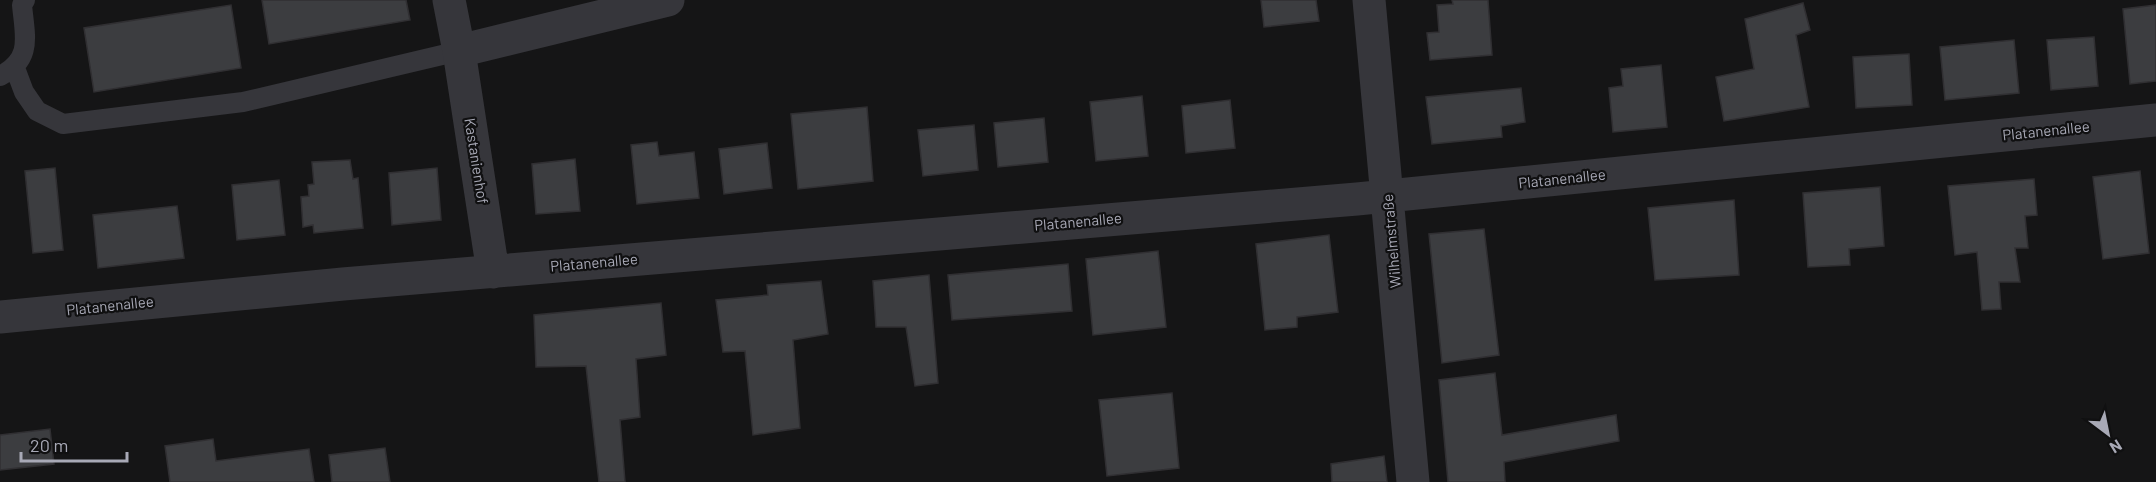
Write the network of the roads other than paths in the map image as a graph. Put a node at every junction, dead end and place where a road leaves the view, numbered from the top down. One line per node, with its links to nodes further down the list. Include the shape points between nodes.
1 (26, 0): 6 (lane, via 22,5 26,45)
2 (449, 0): 5 (street, Kastanienhof)
3 (668, 0): 5 (street)
4 (1369, 0): 8 (street, Wilhelmstraße)
5 (459, 51): 6 (lane, via 243,102 63,124 38,111); 9 (street, Kastanienhof)
6 (7, 72)
7 (2156, 120): 8 (street, Platanenallee)
8 (1388, 196): 9 (street, Platanenallee); 11 (street, Wilhelmstraße)
9 (492, 272): 10 (street, Platanenallee)
10 (0, 317)
11 (1413, 482)

